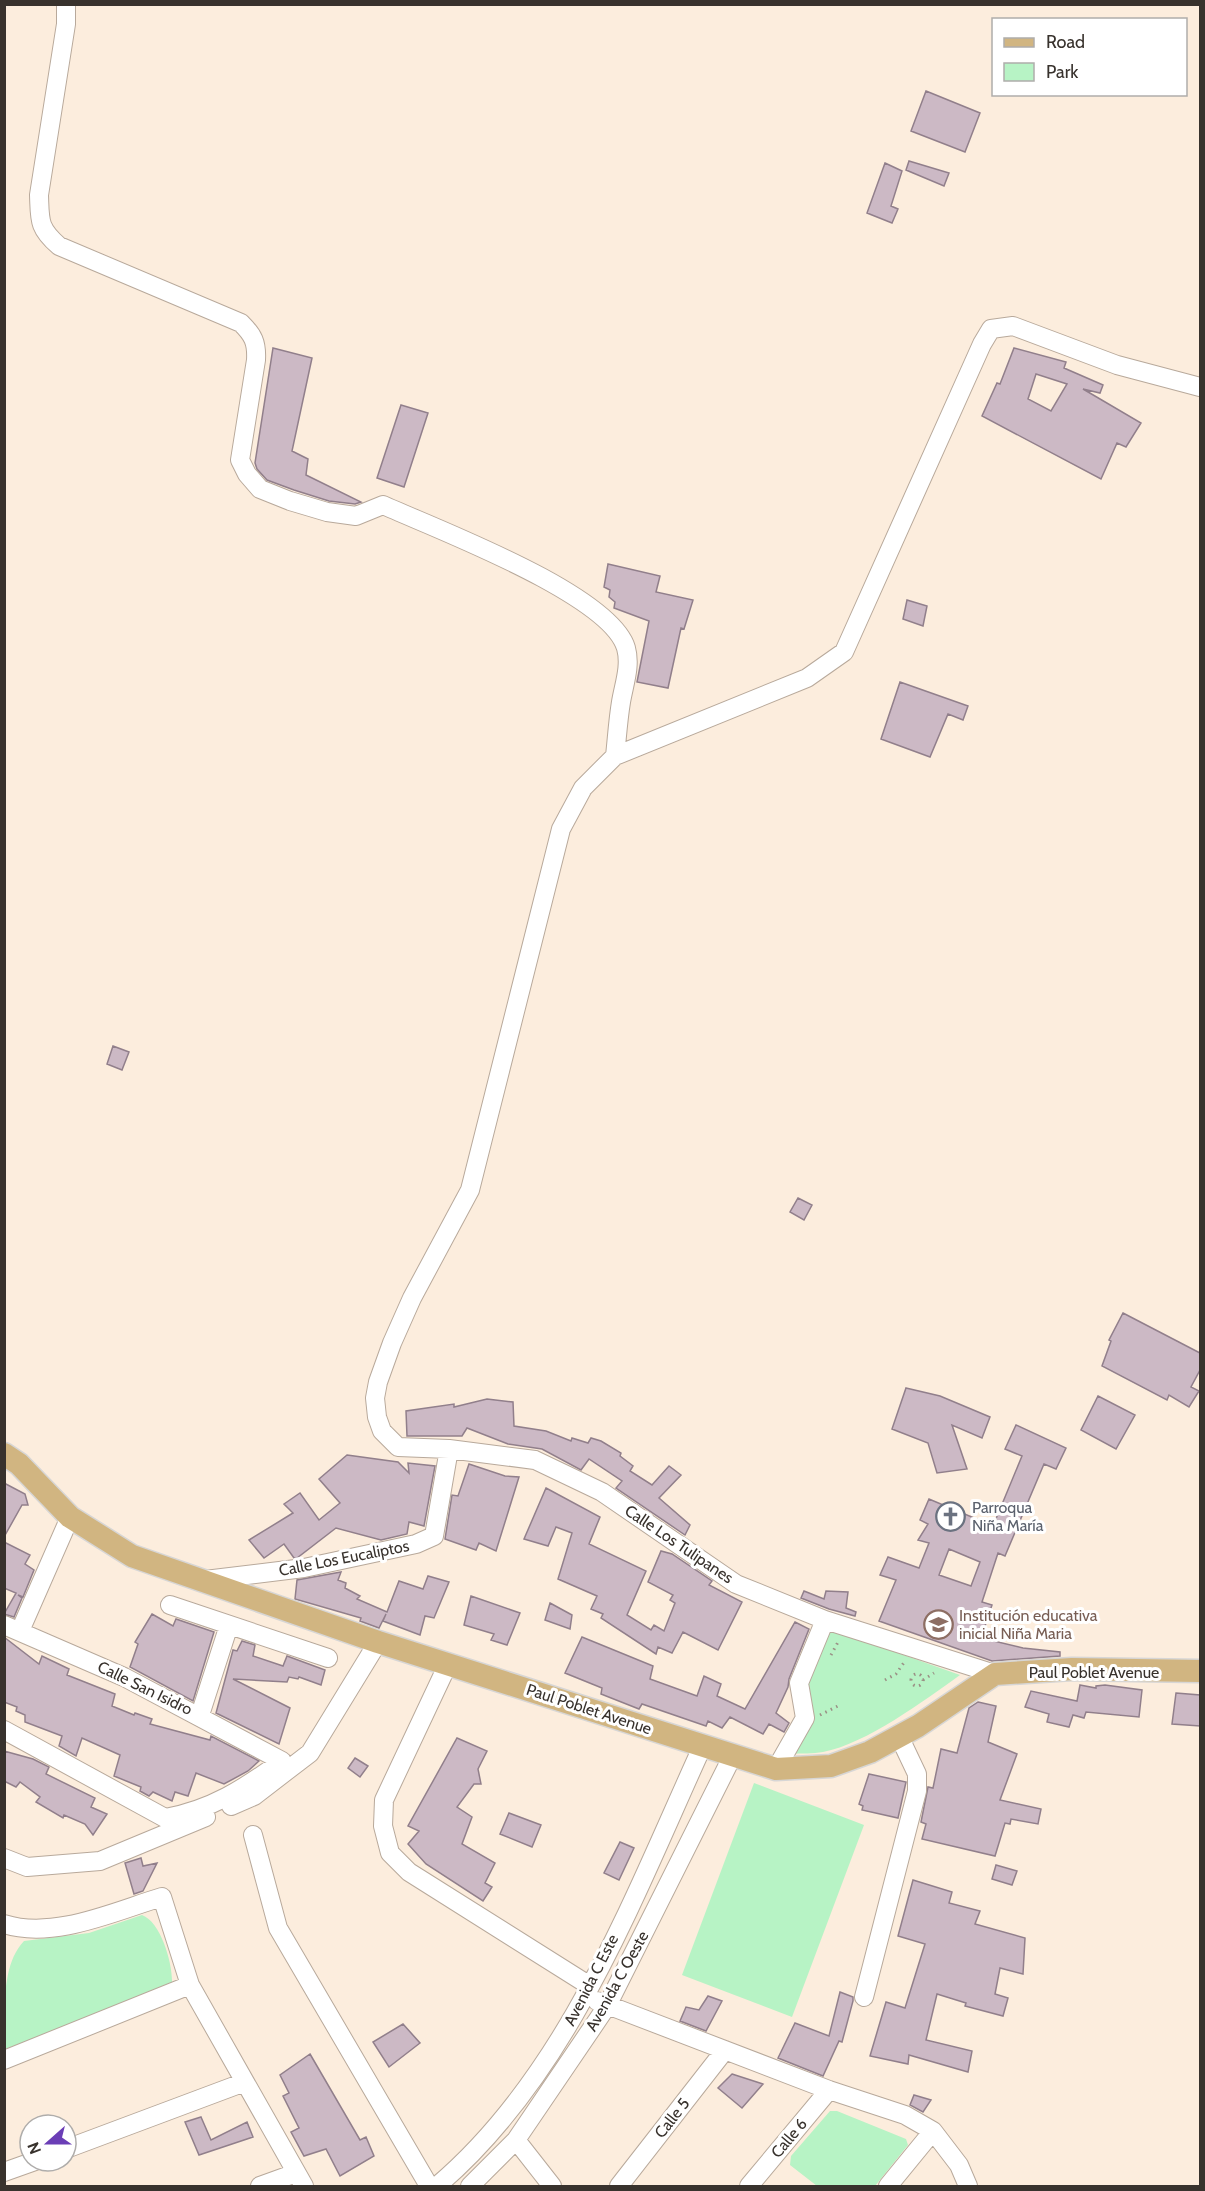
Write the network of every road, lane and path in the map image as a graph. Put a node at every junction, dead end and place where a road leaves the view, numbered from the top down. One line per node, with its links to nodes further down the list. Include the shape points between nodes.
1 (66, 4): 3 (street, via 39,195 45,234 59,246 241,323 252,335 257,345 256,360 240,460 260,489 327,512 356,516 383,505 536,574 616,628 626,648 628,665)
2 (1200, 387): 3 (street, via 1117,365 1013,326 992,329 981,344 844,652 807,678)
3 (615, 756): 4 (street, Calle Los Tulipanes, via 583,788 561,829 470,1190 392,1343 375,1398 382,1431 398,1447)
4 (449, 1449): 7 (street, Calle Los Eucaliptos, via 434,1536 417,1544 304,1568); 9 (street, Calle Los Tulipanes, via 535,1460 602,1491 736,1584)
5 (4, 1454): 6 (main road, Paul Poblet Avenue)
6 (70, 1516): 7 (main road, Paul Poblet Avenue, via 132,1556); 11 (street)
7 (200, 1581): 12 (main road, Paul Poblet Avenue)
8 (170, 1605): 10 (street)
9 (825, 1620): 18 (street, Calle Los Tulipanes); 28 (street, via 799,1683 805,1718)
10 (229, 1625): 14 (street); 22 (street)
11 (12, 1628): 22 (street, Calle San Isidro)
12 (378, 1642): 15 (main road, Paul Poblet Avenue); 30 (street, via 310,1753 254,1796 100,1861 27,1867)
13 (906, 1657): 19 (path, via 900,1670)
14 (328, 1658)
15 (448, 1664): 26 (main road, Paul Poblet Avenue); 33 (street, via 384,1800 383,1826 390,1853 409,1872)
16 (938, 1668): 20 (path)
17 (1200, 1671): 18 (main road, Paul Poblet Avenue, via 1072,1669)
18 (995, 1674): 25 (main road, Paul Poblet Avenue)
19 (885, 1680)
20 (923, 1680)
21 (840, 1705): 23 (path)
22 (200, 1715): 24 (street, Calle San Isidro, via 282,1761 225,1798 193,1813 165,1818)
23 (811, 1720)
24 (4, 1730)
25 (899, 1736): 28 (main road, Paul Poblet Avenue, via 831,1766); 34 (street, via 917,1774 917,1791)
26 (703, 1745): 27 (main road, Paul Poblet Avenue); 33 (street, Avenida C Este)
27 (733, 1755): 28 (main road, Paul Poblet Avenue); 35 (street, Avenida C Oeste)
28 (776, 1769)
29 (253, 1835): 45 (street, via 278,1928)
30 (4, 1858)
31 (5, 1927): 32 (street, via 66,1925 162,1897)
32 (190, 1984): 37 (street); 38 (street)
33 (587, 1991): 35 (street); 46 (street, Avenida C Este, via 547,2061 483,2140)
34 (864, 1997)
35 (607, 2006): 36 (street); 41 (street, Avenida C Oeste)
36 (725, 2050): 39 (street); 49 (street, Calle 5)
37 (4, 2060)
38 (245, 2082): 42 (street); 43 (street)
39 (829, 2090): 40 (street, via 905,2115); 50 (street, Calle 6)
40 (933, 2131): 51 (street); 52 (street, via 959,2165)
41 (516, 2140): 47 (street, Avenida C Oeste); 48 (street)
42 (78, 2145)
43 (300, 2180): 44 (street)
44 (260, 2187)
45 (429, 2187)
46 (437, 2187)
47 (470, 2187)
48 (552, 2187)
49 (619, 2187)
50 (749, 2187)
51 (888, 2187)
52 (968, 2187)

